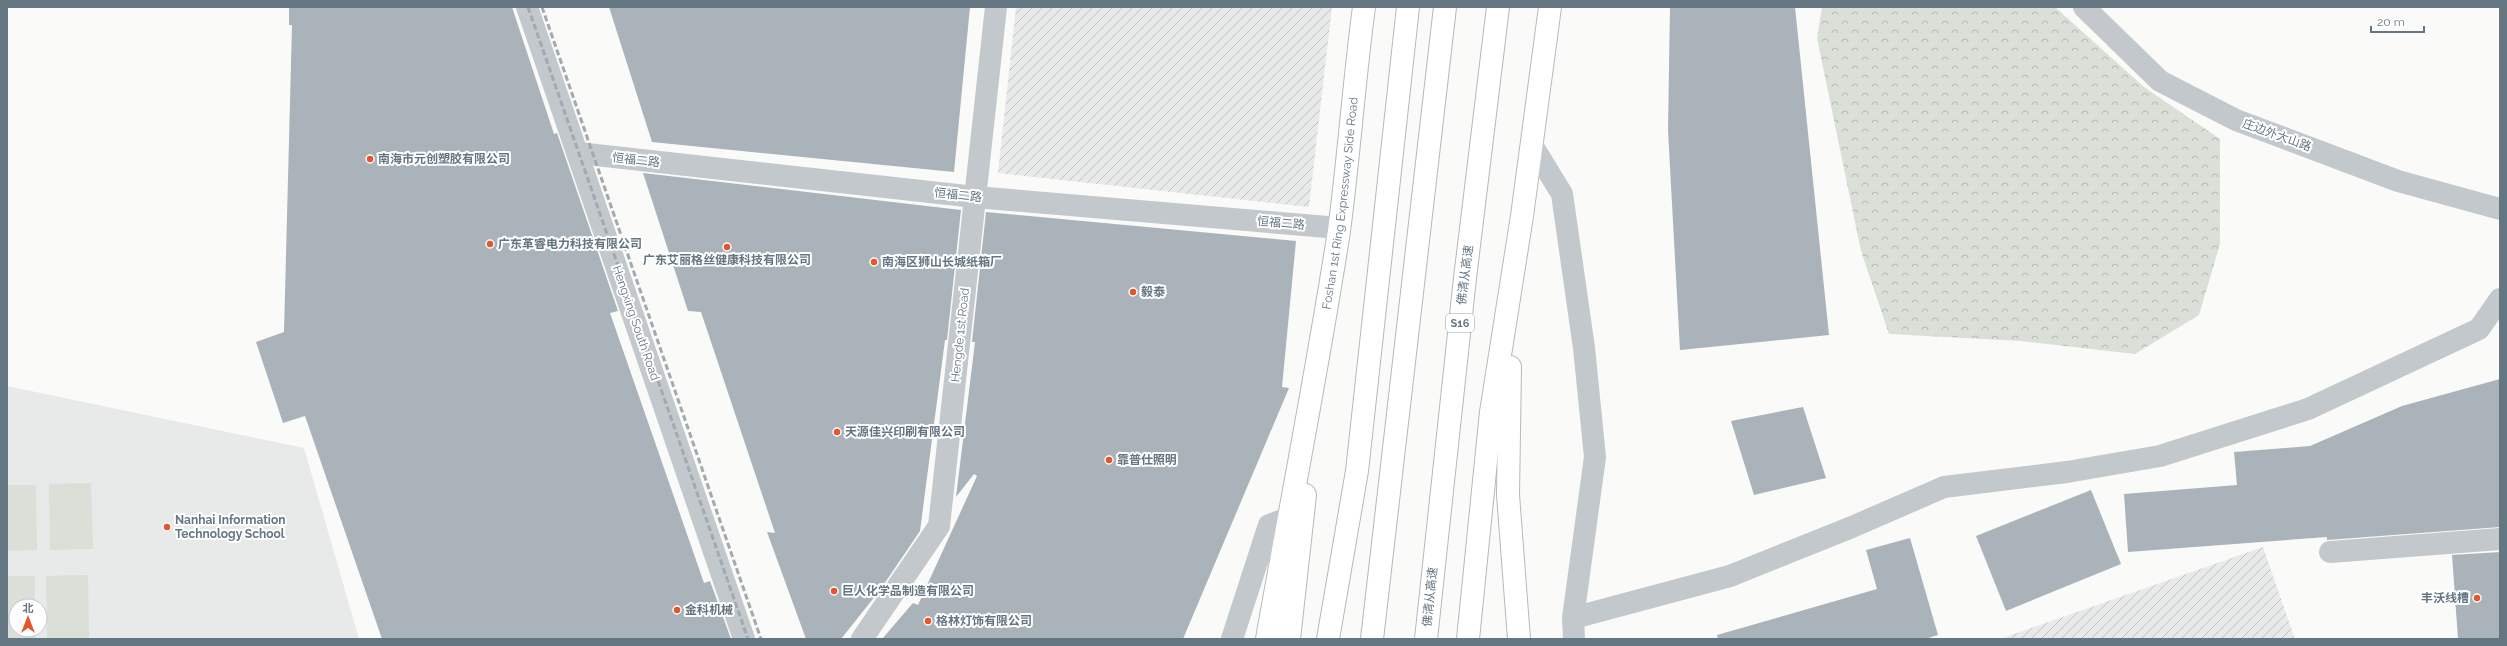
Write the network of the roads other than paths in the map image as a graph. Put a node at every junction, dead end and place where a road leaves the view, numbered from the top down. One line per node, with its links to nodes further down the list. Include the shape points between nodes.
1 (527, 7): 10 (street, Hengxing South Road)
2 (996, 7): 11 (street, Hengde 1st Road)
3 (1364, 7): 13 (main road, Foshan 1st Ring Expressway Side Road)
4 (1408, 7): 26 (main road, via 1357,471)
5 (1445, 7): 27 (main road)
6 (1498, 7): 28 (main road, 佛清从高速 / S16, via 1464,286)
7 (1550, 7): 9 (main road)
8 (2084, 7): 12 (street, 庄边外大山路, via 2160,81 2236,120 2398,181)
9 (1532, 145): 14 (main road); 20 (street, via 1562,194 1584,348 1595,457)
10 (578, 153): 11 (street, 恒福二路); 21 (street, Hengxing South Road)
11 (975, 197): 13 (street, 恒福二路); 22 (street, Hengde 1st Road, via 939,526)
12 (2500, 209)
13 (1339, 228): 16 (main road, Foshan 1st Ring Expressway Side Road)
14 (1513, 266): 29 (main road, via 1491,412); 30 (main road, via 1508,495)
15 (2500, 299): 20 (street, via 2479,329 2308,409 2160,456 2067,472 1944,487 1730,576)
16 (1312, 398): 17 (main road); 25 (main road, via 1303,522)
17 (1288, 518): 23 (street, via 1269,525); 24 (main road)
18 (2500, 539): 19 (street)
19 (2330, 552)
20 (1573, 629)
21 (744, 639)
22 (862, 639)
23 (1232, 639)
24 (1267, 639)
25 (1289, 639)
26 (1328, 639)
27 (1372, 639)
28 (1426, 639)
29 (1468, 639)
30 (1518, 639)

